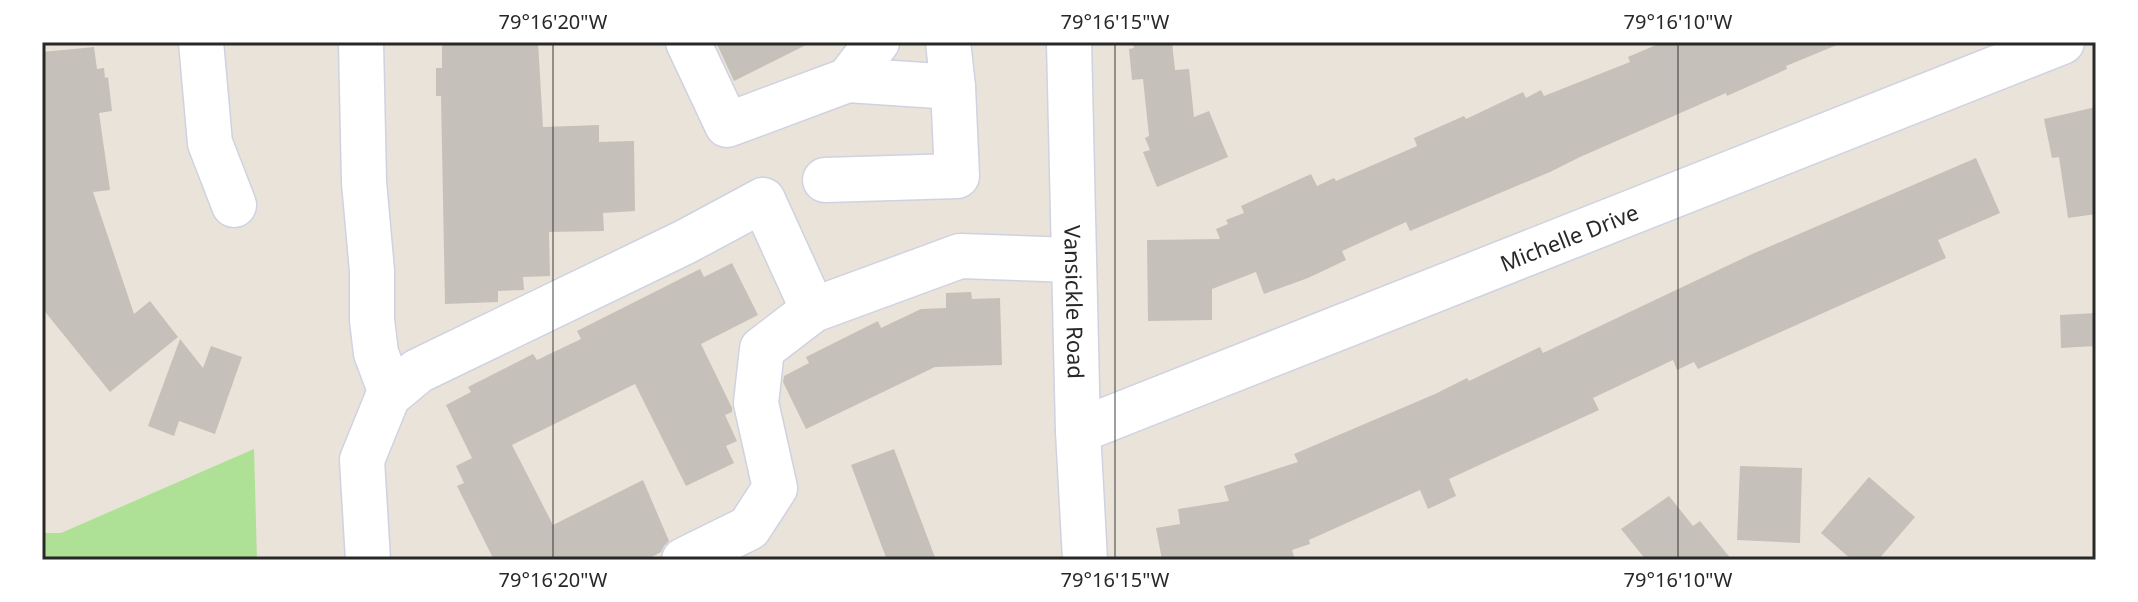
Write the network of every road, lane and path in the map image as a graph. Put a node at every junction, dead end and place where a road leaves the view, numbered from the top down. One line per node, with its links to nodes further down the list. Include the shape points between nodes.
1 (201, 42): 11 (street, via 210,143)
2 (361, 42): 14 (street, via 372,320 376,353)
3 (688, 42): 8 (street, via 727,125)
4 (877, 42): 8 (street)
5 (948, 42): 9 (street)
6 (1069, 42): 12 (street, Vansickle Road)
7 (2062, 42): 15 (street, Michelle Drive)
8 (848, 80): 9 (street)
9 (953, 87): 10 (street, via 957,176)
10 (825, 180)
11 (234, 205)
12 (1073, 260): 13 (street, via 960,256); 15 (street, Vansickle Road)
13 (813, 310): 14 (street, via 763,200 418,371); 17 (street, via 762,349 756,403 775,488 749,528)
14 (391, 393): 16 (street, via 362,460)
15 (1078, 431): 18 (street, Vansickle Road)
16 (368, 560)
17 (684, 560)
18 (1085, 560)

